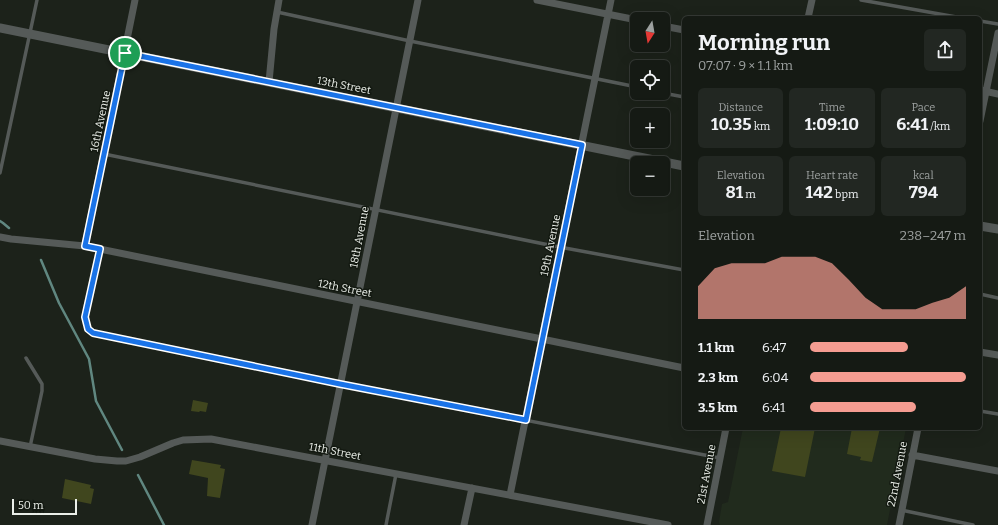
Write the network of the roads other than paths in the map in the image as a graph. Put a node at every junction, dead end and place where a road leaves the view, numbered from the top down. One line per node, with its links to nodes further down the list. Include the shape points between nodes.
1 (37, 0): 20 (lane)
2 (136, 0): 22 (street, 16th Avenue)
3 (279, 0): 9 (street)
4 (418, 0): 21 (street, 18th Avenue)
5 (537, 0): 10 (street)
6 (611, 0): 10 (street, 19th Avenue)
7 (812, 0): 11 (street)
8 (861, 0): 12 (lane)
9 (277, 12): 21 (lane); 24 (street)
10 (608, 14): 13 (street); 23 (street, 19th Avenue)
11 (808, 16)
12 (951, 16)
13 (630, 19)
14 (982, 21): 15 (lane)
15 (998, 24)
16 (670, 27): 18 (street)
17 (0, 28): 20 (street, 13th Street)
18 (682, 30)
19 (998, 33): 26 (street)
20 (30, 34): 22 (street, 13th Street); 35 (lane)
21 (410, 41): 23 (lane); 31 (street, 18th Avenue)
22 (125, 53): 24 (street, 13th Street); 33 (street, 16th Avenue)
23 (595, 78): 25 (lane); 32 (street, 19th Avenue)
24 (269, 82): 31 (street, 13th Street)
25 (630, 86)
26 (983, 91): 28 (street); 30 (street)
27 (670, 94): 29 (lane)
28 (998, 94)
29 (682, 97)
30 (982, 101)
31 (396, 108): 32 (street, 13th Street); 36 (street, 18th Avenue)
32 (582, 145): 34 (street, 13th Street); 41 (street, 19th Avenue)
33 (104, 154): 36 (lane); 40 (street, 16th Avenue)
34 (682, 166)
35 (0, 173)
36 (376, 209): 41 (lane); 46 (street, 18th Avenue)
37 (982, 226): 38 (street)
38 (998, 229)
39 (0, 237): 40 (street, 12th Street)
40 (85, 246): 42 (street, 12th Street)
41 (561, 247): 43 (lane); 47 (street, 19th Avenue)
42 (100, 249): 46 (street, 12th Street); 52 (lane, via 85,317 88,329 93,333)
43 (682, 270)
44 (982, 294): 45 (lane)
45 (998, 298)
46 (357, 302): 47 (street, 12th Street); 52 (street, 18th Avenue)
47 (542, 340): 51 (street, 12th Street); 55 (street, 19th Avenue)
48 (982, 352): 49 (street)
49 (998, 355)
50 (26, 358): 59 (lane, via 42,384)
51 (682, 368)
52 (340, 384): 55 (lane); 62 (street, 18th Avenue)
53 (982, 411): 54 (lane)
54 (998, 414)
55 (526, 420): 61 (lane); 66 (street, 19th Avenue)
56 (726, 430): 61 (street, 21st Avenue)
57 (918, 430): 60 (street, 22nd Avenue)
58 (0, 441): 59 (street, 11th Street)
59 (30, 448): 62 (street, 11th Street, via 104,461 126,461 183,440 211,439)
60 (912, 455): 63 (street); 67 (street, 22nd Avenue)
61 (720, 458): 72 (street, 21st Avenue)
62 (325, 460): 64 (street, 11th Street); 68 (street, 18th Avenue)
63 (998, 471)
64 (396, 474): 65 (street, 11th Street); 69 (lane)
65 (472, 488): 66 (street, 11th Street); 70 (street)
66 (510, 495): 71 (street, 11th Street)
67 (901, 510): 73 (street, 22nd Avenue); 74 (lane)
68 (312, 525)
69 (386, 525)
70 (464, 525)
71 (668, 525)
72 (707, 525)
73 (898, 525)
74 (973, 525)

